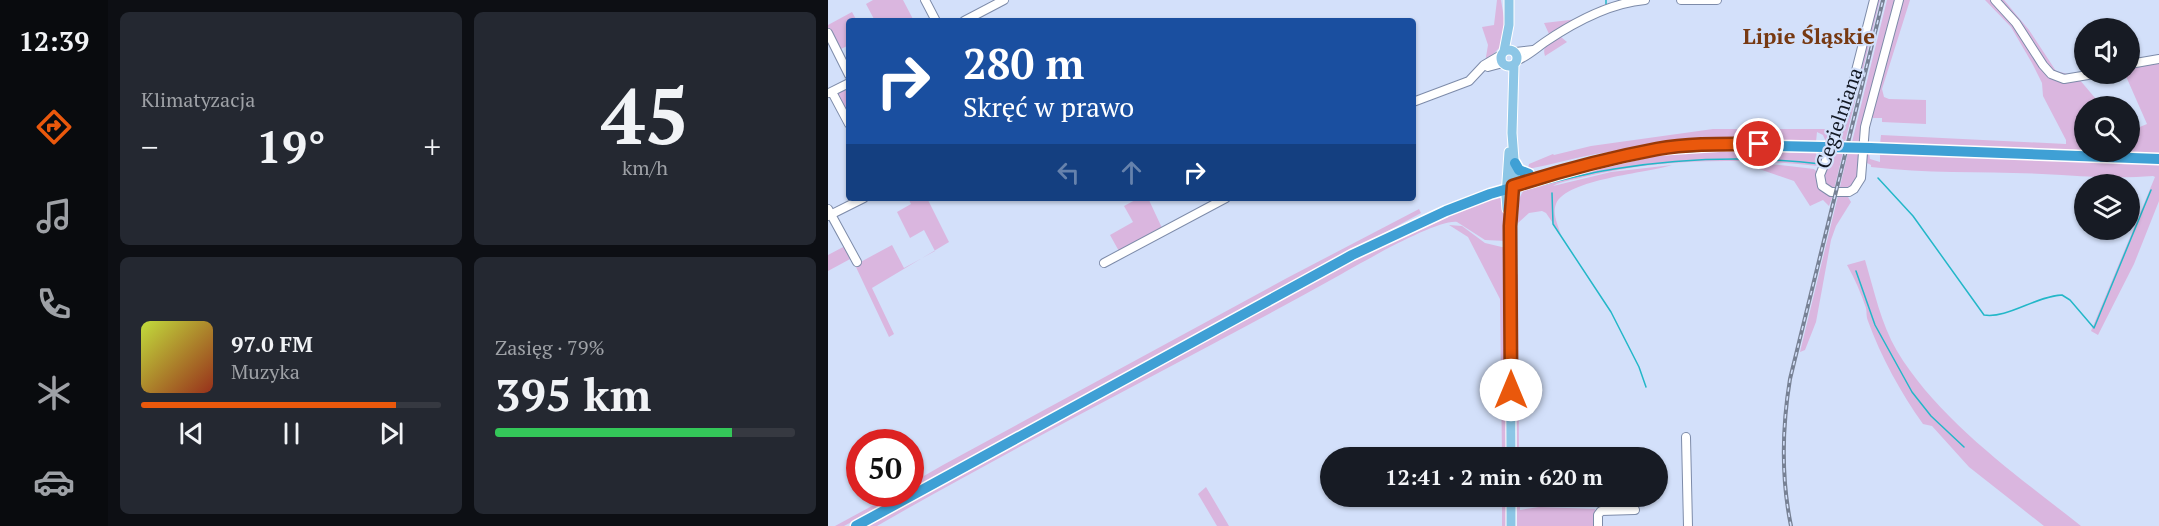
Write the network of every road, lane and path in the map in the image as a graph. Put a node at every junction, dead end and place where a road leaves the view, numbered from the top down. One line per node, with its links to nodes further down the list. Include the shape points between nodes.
1 (925, 0): 10 (street)
2 (1004, 0): 11 (street)
3 (1509, 0): 13 (main road)
4 (1645, 0): 13 (street, via 1580,22 1531,54)
5 (1682, 0): 6 (street)
6 (1718, 0)
7 (1874, 0): 8 (street, Cegielniana, via 1845,114 1820,175 1821,186 1835,193 1849,192 1861,178 1863,138)
8 (1899, 0)
9 (1995, 0): 17 (street, via 2016,22 2051,74 2064,79)
10 (934, 18)
11 (970, 18)
12 (828, 33): 16 (street)
13 (1510, 58): 20 (street, via 1488,63 1460,85); 22 (main road)
14 (2159, 58): 15 (street)
15 (2140, 62)
16 (846, 69)
17 (2074, 77)
18 (846, 85): 19 (street)
19 (830, 93): 21 (street)
20 (1416, 101)
21 (846, 119)
22 (1512, 133): 25 (main road); 27 (main road)
23 (1657, 149): 24 (highway, bridge, via 1727,144); 26 (highway, via 1591,158); 27 (highway)
24 (2159, 159)
25 (1515, 163): 26 (highway, via 1519,170); 27 (main road)
26 (1529, 174): 27 (highway)
27 (1510, 184): 34 (main road, via 1506,199 1510,226); 37 (highway, via 1352,255)
28 (857, 201): 30 (street)
29 (1220, 201): 32 (street)
30 (829, 214): 31 (street)
31 (856, 262)
32 (1104, 263)
33 (1686, 437): 40 (street)
34 (1511, 447)
35 (1511, 507): 38 (main road)
36 (1635, 510): 39 (street, via 1601,511)
37 (856, 526)
38 (1511, 526)
39 (1598, 526)
40 (1688, 526)

